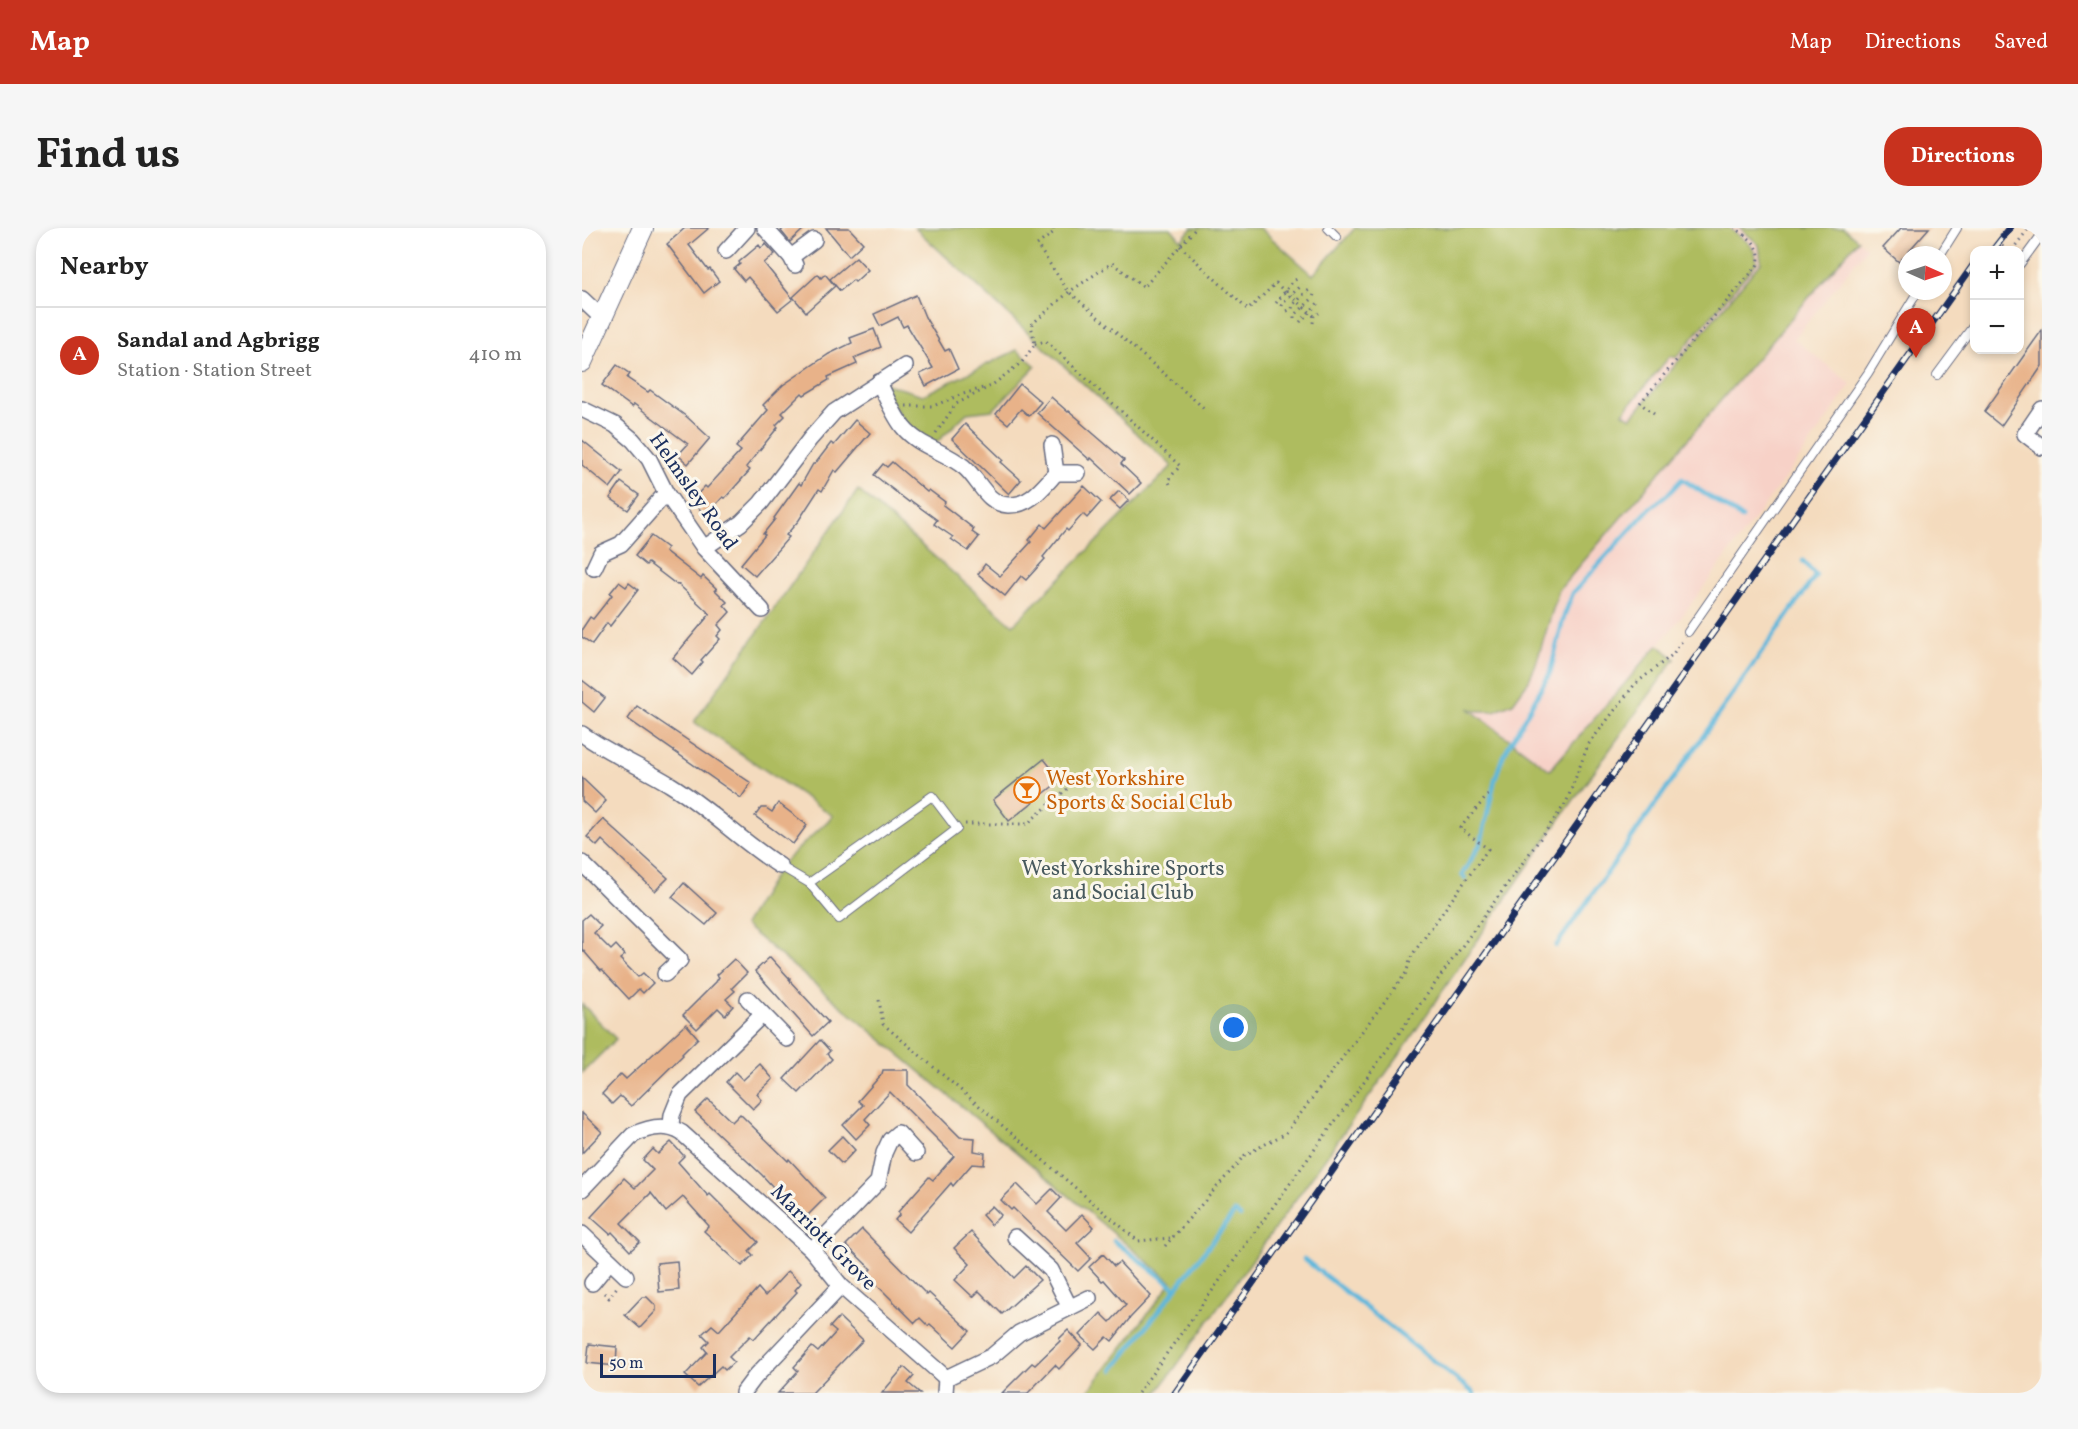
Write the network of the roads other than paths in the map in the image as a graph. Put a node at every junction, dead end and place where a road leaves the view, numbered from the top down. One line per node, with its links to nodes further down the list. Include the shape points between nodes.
1 (643, 228): 14 (street)
2 (747, 228): 10 (street)
3 (765, 228): 8 (street, via 793,261)
4 (1328, 228): 7 (lane)
5 (1957, 228): 9 (lane)
6 (2042, 234): 11 (lane)
7 (1337, 237)
8 (814, 240)
9 (1946, 246)
10 (726, 251)
11 (2024, 257)
12 (582, 299): 14 (street)
13 (1913, 300): 30 (lane, via 1868,373)
14 (602, 317): 16 (street)
15 (1970, 330): 18 (lane)
16 (582, 362)
17 (905, 366): 19 (street)
18 (1937, 375)
19 (879, 382): 25 (street, via 890,406 915,440 966,468 991,498 1007,505 1024,503 1038,494); 27 (street, via 834,412 761,503 741,523)
20 (582, 409): 26 (street, Helmsley Road, via 615,425 633,440 649,459)
21 (2042, 409): 23 (street, via 2025,434)
22 (1052, 445): 25 (street)
23 (2042, 447)
24 (1078, 472): 25 (street)
25 (1056, 473)
26 (666, 493): 27 (street, Helmsley Road); 28 (street, via 621,544 602,553)
27 (704, 548): 29 (street, Helmsley Road)
28 (594, 568)
29 (762, 610)
30 (1688, 632)
31 (582, 734): 33 (street, via 671,785)
32 (582, 863): 35 (street, via 680,960)
33 (780, 866): 34 (lane)
34 (809, 883): 34 (lane, via 932,796 957,829 839,919)
35 (664, 974)
36 (748, 999): 37 (street)
37 (762, 1015): 38 (street); 39 (street, via 680,1095)
38 (787, 1039)
39 (671, 1126): 41 (street, via 633,1135); 44 (street, Marriott Grove)
40 (916, 1153): 44 (street, via 898,1132 884,1153 878,1182)
41 (582, 1189)
42 (582, 1234): 45 (street)
43 (1015, 1237): 50 (street, via 1051,1270)
44 (813, 1250): 48 (street, Marriott Grove)
45 (610, 1261): 46 (street); 47 (street)
46 (626, 1276)
47 (592, 1283)
48 (841, 1286): 51 (street, Marriott Grove); 52 (street)
49 (1089, 1298): 50 (street)
50 (1070, 1306): 51 (street, via 1019,1333 992,1356)
51 (946, 1385)
52 (743, 1393)

